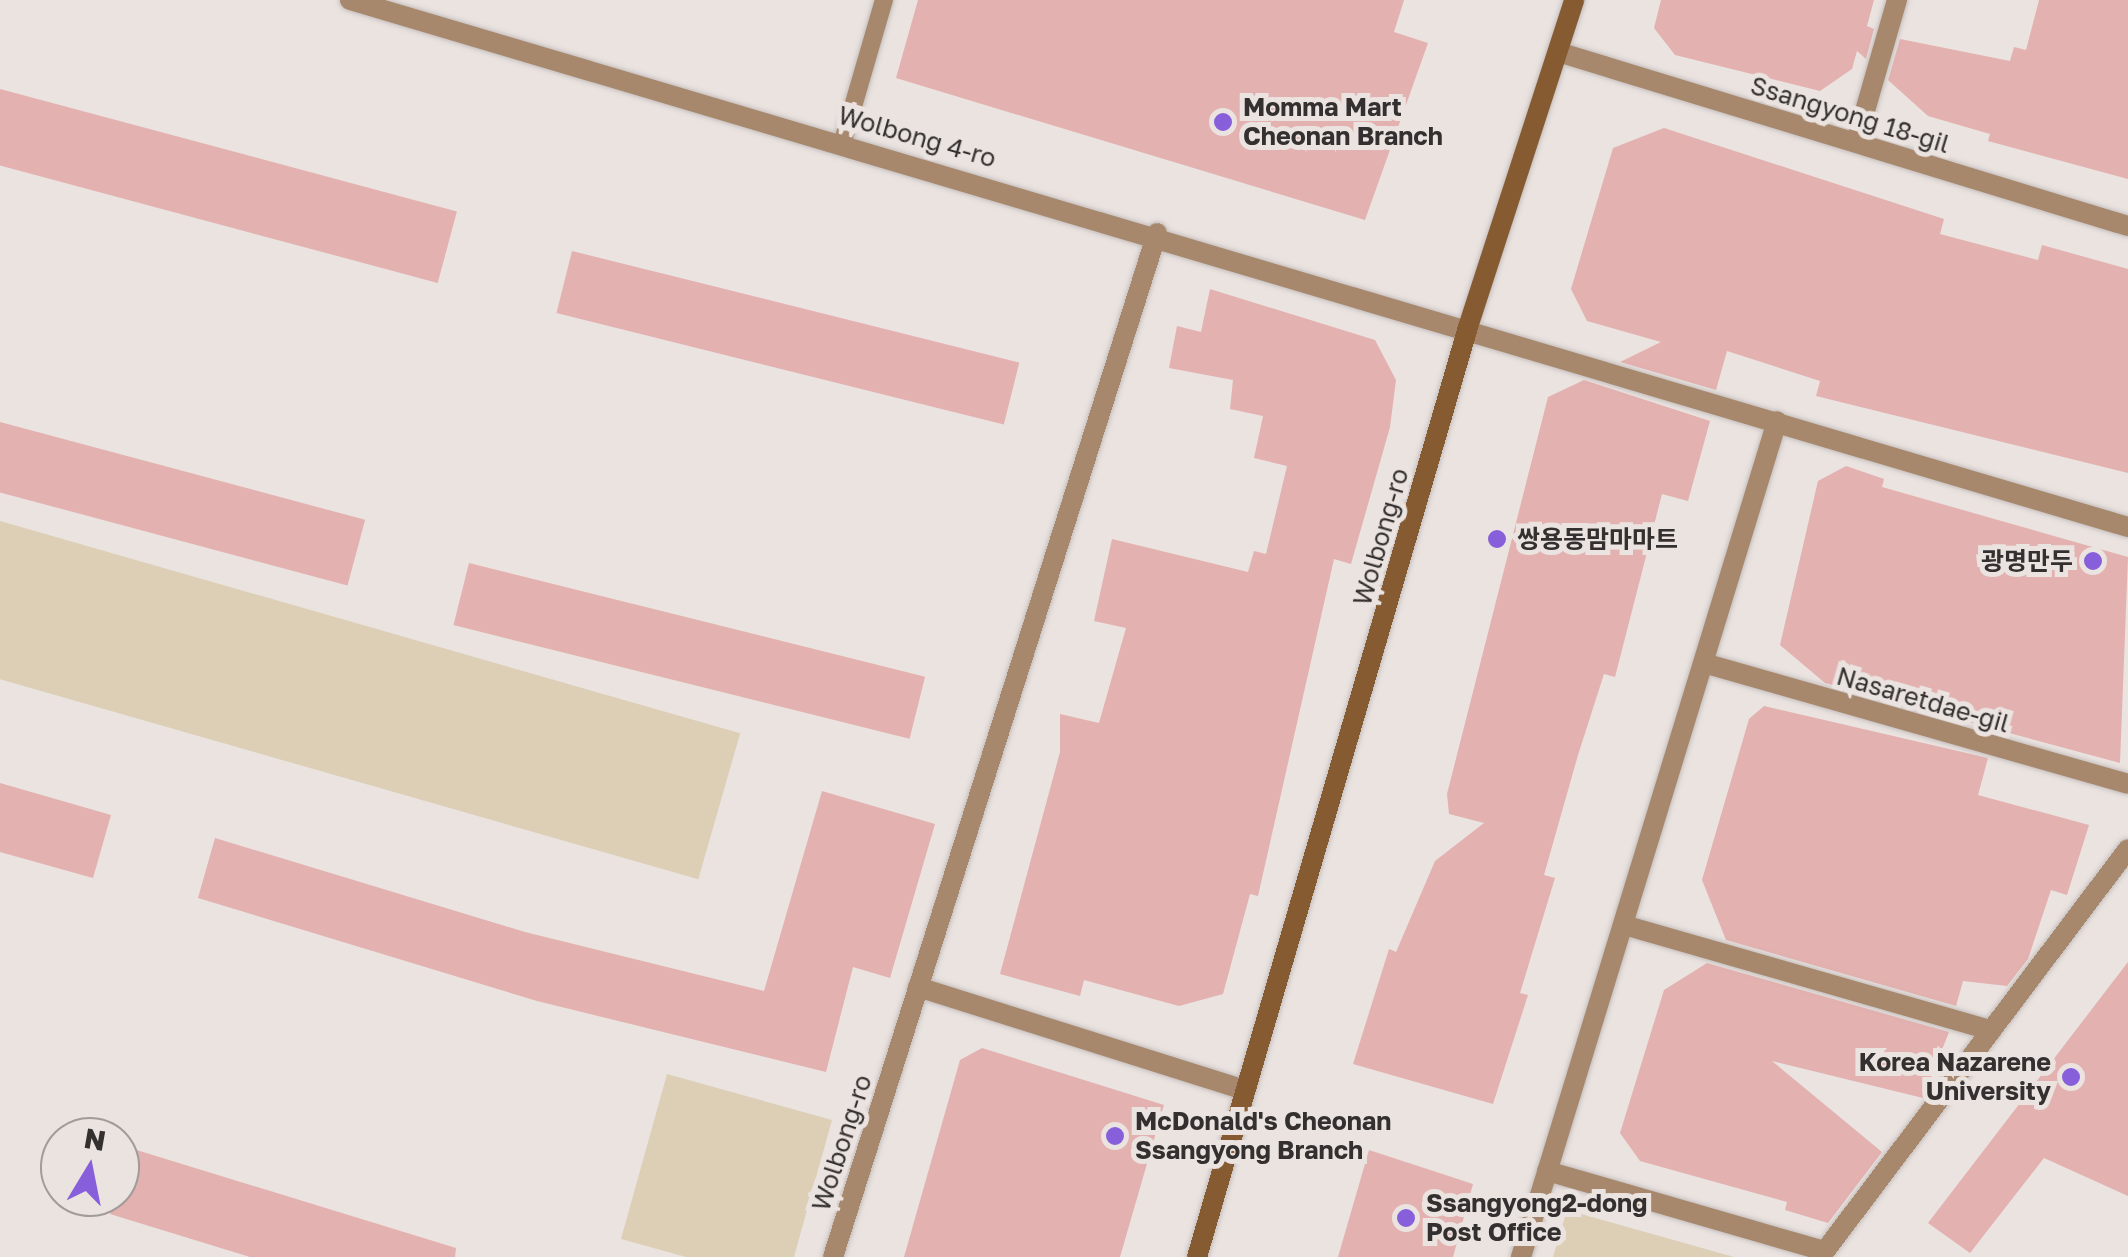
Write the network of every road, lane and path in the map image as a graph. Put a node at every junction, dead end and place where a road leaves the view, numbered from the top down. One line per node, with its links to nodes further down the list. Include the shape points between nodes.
1 (350, 0): 6 (street, Wolbong 4-ro)
2 (884, 0): 6 (lane)
3 (1574, 0): 5 (street, Wolbong-ro)
4 (1897, 0): 7 (street)
5 (1558, 52): 7 (street, Ssangyong 18-gil); 10 (street, Wolbong-ro)
6 (843, 141): 9 (street, Wolbong 4-ro)
7 (1856, 142): 8 (street, Ssangyong 18-gil)
8 (2128, 226)
9 (1157, 233): 10 (street, Wolbong 4-ro); 17 (street, Wolbong-ro)
10 (1468, 327): 11 (street); 19 (street, Wolbong-ro)
11 (1777, 421): 12 (street); 13 (street)
12 (2128, 527)
13 (1704, 663): 14 (street, Nasaretdae-gil); 16 (street)
14 (2128, 784)
15 (2128, 849): 18 (street)
16 (1624, 925): 18 (street); 20 (street)
17 (918, 987): 19 (street); 21 (street, Wolbong-ro)
18 (1991, 1030): 20 (street, via 1825,1251)
19 (1245, 1090): 22 (street, Wolbong-ro)
20 (1547, 1171): 23 (street)
21 (832, 1257)
22 (1196, 1257)
23 (1521, 1257)

